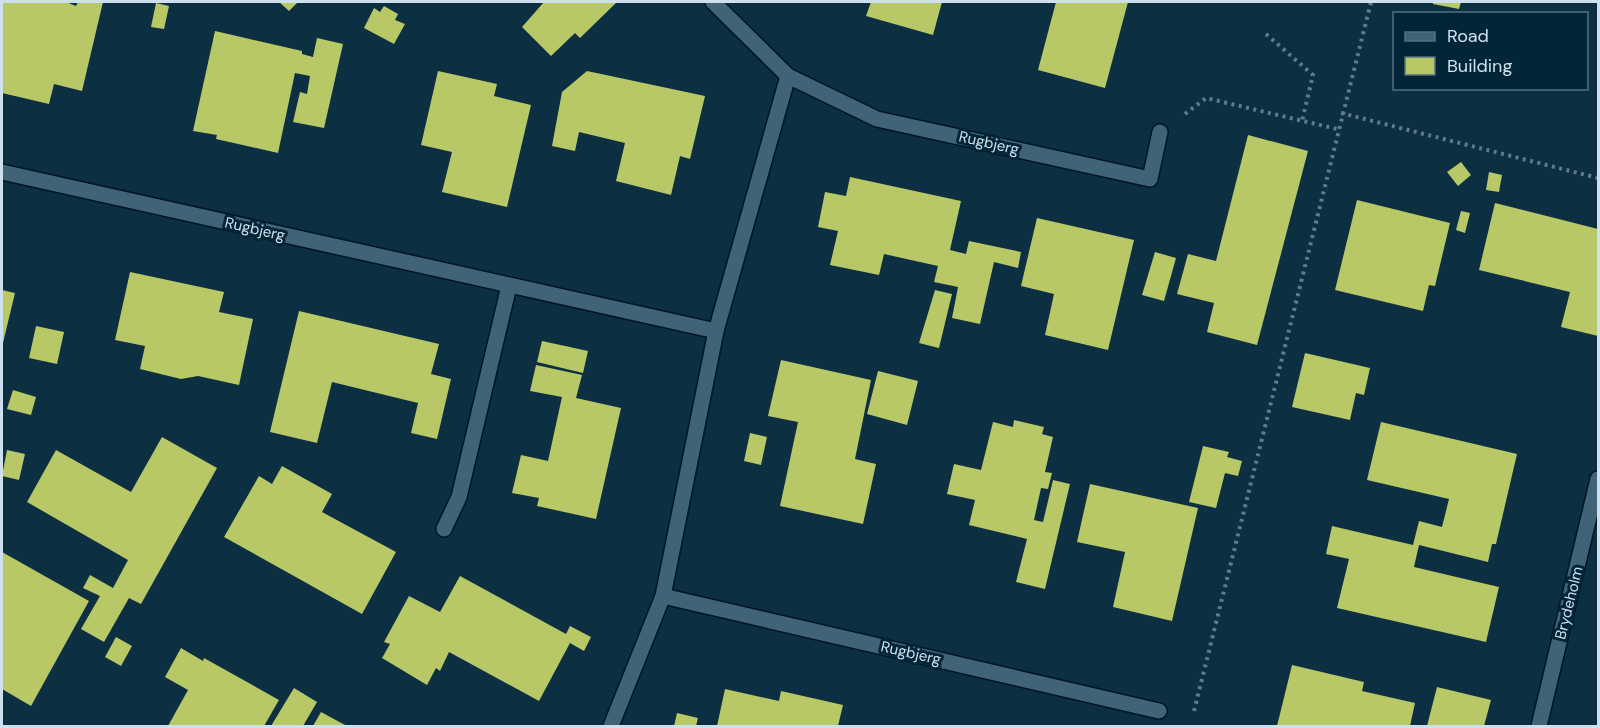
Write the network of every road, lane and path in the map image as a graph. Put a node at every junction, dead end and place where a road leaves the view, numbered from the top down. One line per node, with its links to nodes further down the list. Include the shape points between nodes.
1 (713, 2): 4 (street, Rugbjerg)
2 (1371, 2): 5 (path)
3 (1266, 34): 6 (path, via 1313,75)
4 (788, 76): 8 (street, Rugbjerg, via 877,119 1150,179); 12 (street)
5 (1341, 113): 7 (path); 10 (path)
6 (1302, 121): 7 (path); 8 (path, via 1206,98)
7 (1337, 129): 17 (path)
8 (1160, 132)
9 (2, 172): 11 (street, Rugbjerg)
10 (1599, 178)
11 (509, 286): 12 (street, Rugbjerg); 14 (street, via 459,497)
12 (716, 331): 15 (street)
13 (1599, 479): 19 (street, Brydeholm)
14 (444, 529)
15 (663, 596): 16 (street, Rugbjerg); 18 (street)
16 (1159, 711)
17 (1191, 722)
18 (611, 726)
19 (1539, 726)

